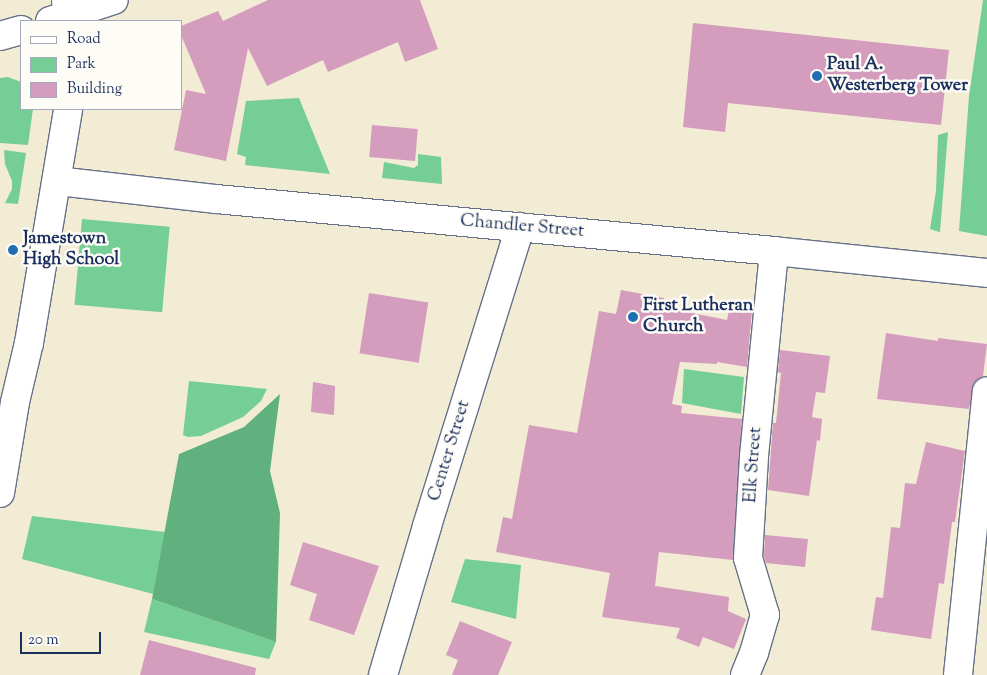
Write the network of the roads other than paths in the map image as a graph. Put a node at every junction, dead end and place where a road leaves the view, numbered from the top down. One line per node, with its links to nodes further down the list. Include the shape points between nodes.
1 (114, 0): 2 (street)
2 (63, 15)
3 (20, 30): 4 (street)
4 (0, 36)
5 (68, 110): 6 (street)
6 (57, 181): 7 (street, Chandler Street); 11 (street)
7 (520, 227): 8 (street, Chandler Street); 12 (street, Center Street)
8 (774, 251): 9 (street, Chandler Street); 13 (street, Elk Street, via 754,456 748,558 765,614)
9 (987, 273)
10 (987, 391): 14 (street)
11 (0, 493)
12 (383, 675)
13 (745, 675)
14 (958, 675)

